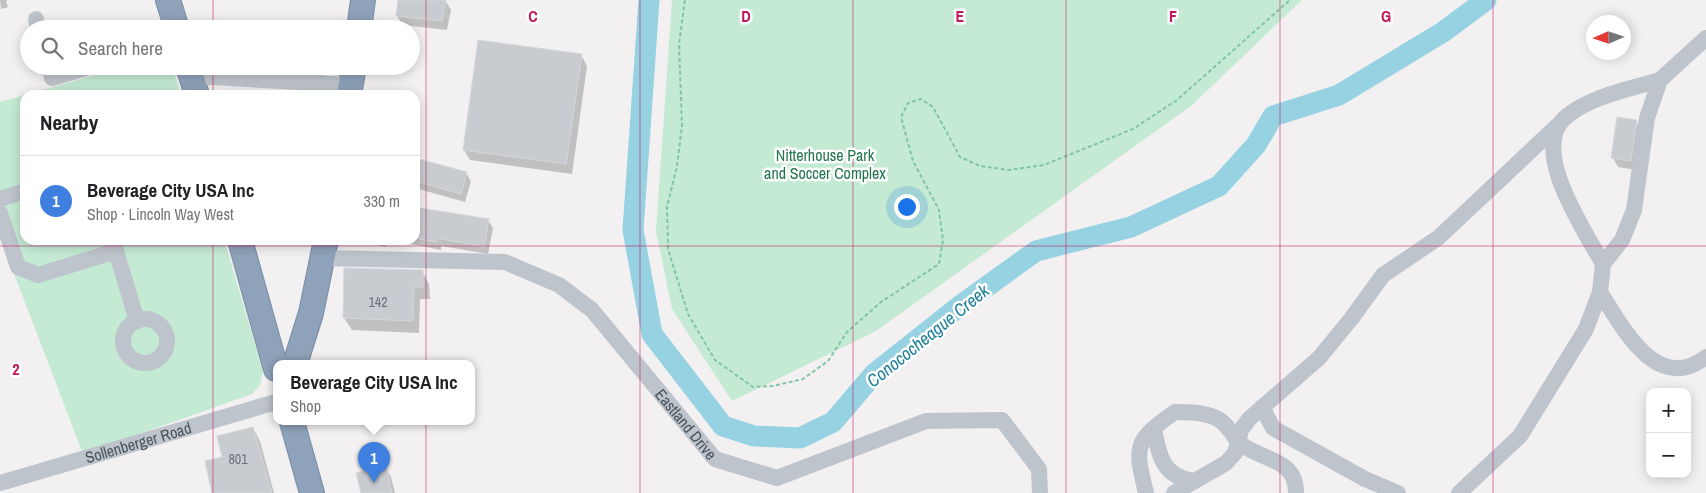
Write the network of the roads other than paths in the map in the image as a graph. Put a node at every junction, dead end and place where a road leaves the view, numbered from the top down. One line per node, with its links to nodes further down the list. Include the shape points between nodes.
1 (168, 0): 3 (highway)
2 (363, 0): 4 (highway)
3 (174, 20)
4 (360, 20)
5 (1706, 38): 9 (street)
6 (51, 75): 7 (street, via 52,78)
7 (62, 75)
8 (192, 80): 10 (street, via 211,77)
9 (1660, 80): 11 (street, via 1612,94 1578,109); 18 (street, via 1647,118 1634,210 1622,240)
10 (351, 82)
11 (1557, 126): 18 (street, via 1553,154 1558,179); 27 (street, via 1438,238 1383,274 1319,358)
12 (20, 193): 13 (street)
13 (0, 199)
14 (0, 213): 15 (street, via 18,267 38,275)
15 (114, 245): 21 (street)
16 (241, 245): 22 (highway)
17 (324, 249): 20 (highway); 34 (street, Eastland Drive, via 505,262 559,285 592,310 716,459 776,478 926,421 1002,420 1039,469)
18 (1603, 264): 19 (street)
19 (1600, 292): 23 (street, via 1635,346 1660,365 1695,365); 39 (street, via 1586,329 1520,436)
20 (311, 313): 22 (highway, via 290,335); 25 (highway)
21 (137, 321)
22 (269, 344): 24 (highway)
23 (1706, 357)
24 (273, 360)
25 (296, 360)
26 (273, 403): 32 (street, Sollenberger Road)
27 (1262, 407): 30 (street, via 1241,430); 38 (street, via 1273,428 1364,479)
28 (293, 425): 33 (highway)
29 (1154, 429): 30 (street, via 1175,412 1200,412 1218,418 1230,428); 31 (street, via 1158,454 1166,468 1178,478); 35 (street, via 1142,440 1138,459)
30 (1238, 442): 31 (street, via 1235,453 1226,463); 37 (street, via 1249,450 1265,454 1288,470 1296,483)
31 (1192, 481): 36 (street)
32 (0, 483)
33 (312, 493)
34 (1040, 493)
35 (1146, 493)
36 (1174, 493)
37 (1296, 493)
38 (1398, 493)
39 (1459, 493)

